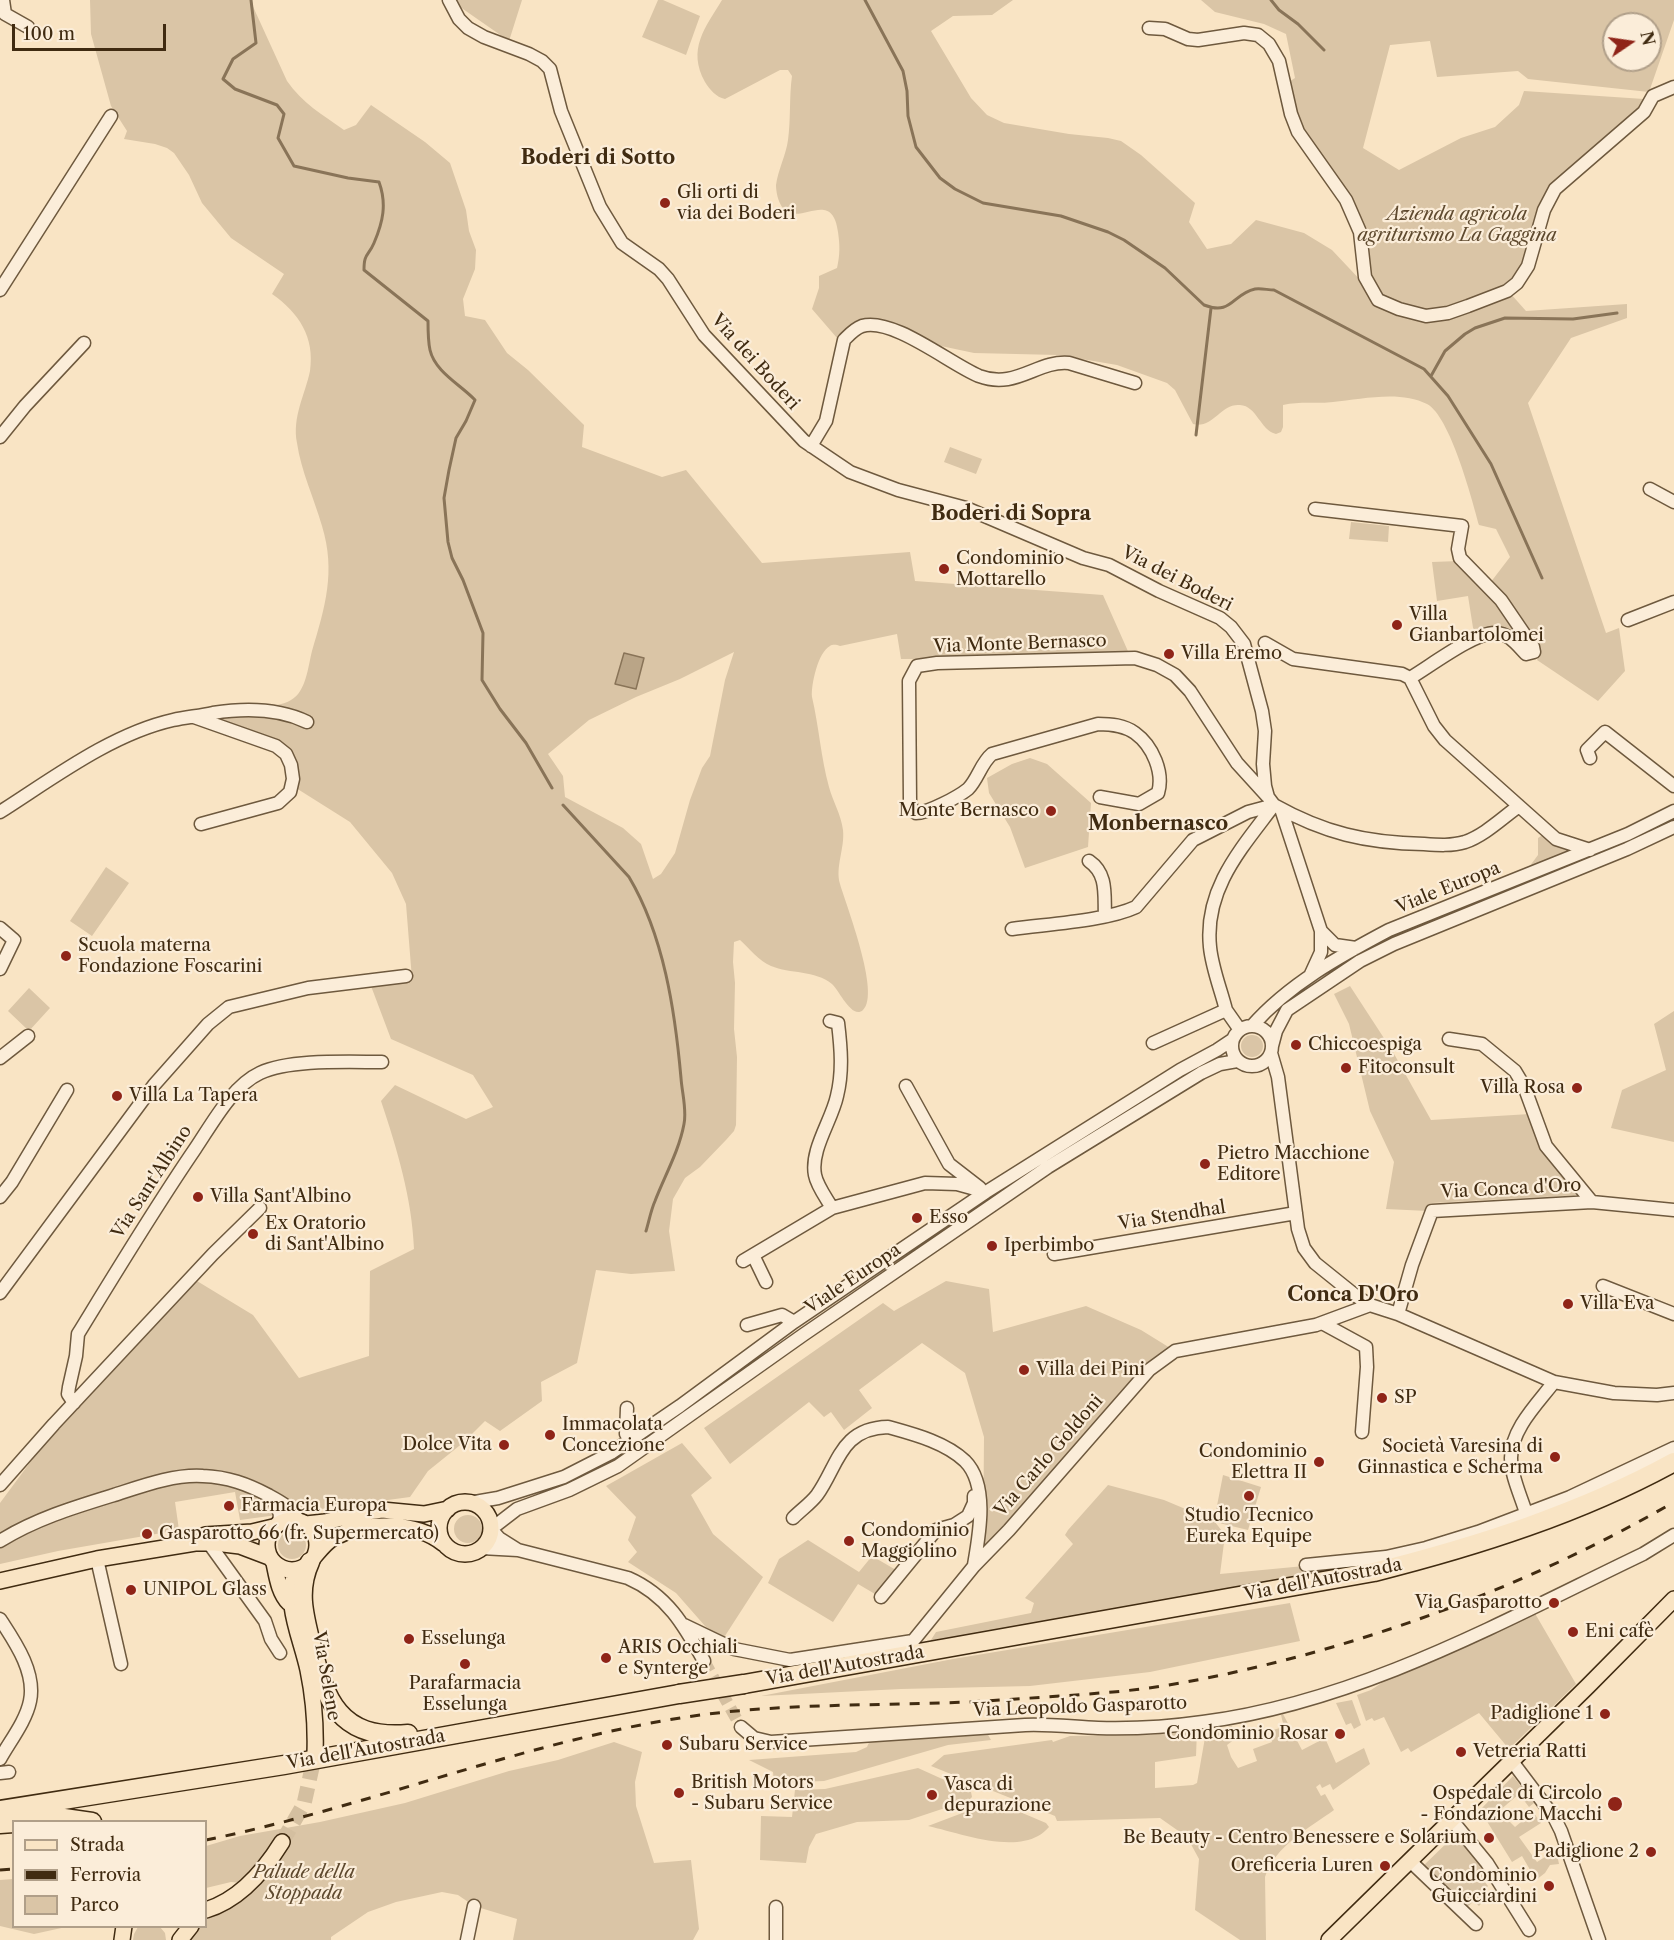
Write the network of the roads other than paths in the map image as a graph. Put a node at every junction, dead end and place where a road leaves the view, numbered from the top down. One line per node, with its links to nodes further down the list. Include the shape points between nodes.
1 (3, 0): 3 (street, via 5,14)
2 (449, 0): 11 (street, Via dei Boderi, via 468,28 529,54 550,69 561,111 600,207 622,243 668,279 704,336)
3 (28, 27)
4 (1149, 28): 5 (street, via 1198,40 1244,33 1258,35 1269,44 1279,61 1298,132 1346,200 1360,232 1365,277 1378,300 1426,316 1468,306 1517,283 1528,266 1544,210 1555,189 1644,112 1653,96)
5 (1674, 87)
6 (111, 116): 7 (street)
7 (0, 290)
8 (84, 343): 10 (street)
9 (1135, 383): 11 (street, Via dei Boderi, via 1058,362 1007,380 981,376 899,332 874,325 861,327 844,340 826,421)
10 (0, 437)
11 (811, 446): 24 (street, Via dei Boderi, via 869,480 966,508 1083,558 1124,571 1220,618 1244,644 1262,711 1263,772)
12 (1650, 489): 13 (street)
13 (1674, 502)
14 (1315, 509): 18 (street, via 1462,526 1460,558 1501,600 1533,647 1534,652 1526,654 1510,638 1497,633 1478,636)
15 (1674, 602): 16 (street)
16 (1628, 620)
17 (1265, 643): 18 (street, via 1293,659)
18 (1410, 678): 25 (street, via 1445,740)
19 (193, 717): 20 (street, via 231,711 270,711); 27 (street, via 129,735); 28 (street, via 276,746 286,754 293,778 290,792 278,803)
20 (307, 722)
21 (1590, 758): 22 (street, via 1588,747 1605,732)
22 (1674, 786)
23 (1100, 797): 24 (street, Via Monte Bernasco, via 1139,804 1158,793 1161,782 1147,746 1136,733 1114,724 1098,724 993,754 968,788 931,811 916,813 910,801 909,767 912,673 917,666 950,663 1135,658 1157,665 1175,675 1190,691 1237,763)
24 (1274, 803): 25 (street, via 1341,834 1364,840 1450,845 1466,842); 32 (street, via 1194,840 1136,907); 35 (street, Via Monte Bernasco); 40 (street, via 1233,860 1216,893 1209,921 1210,949)
25 (1519, 806): 30 (street, via 1556,839)
26 (1674, 811): 30 (street, Viale Europa)
27 (0, 812)
28 (201, 824)
29 (1674, 827): 46 (street, Viale Europa, via 1360,961 1287,1010)
30 (1590, 850): 36 (street, Viale Europa, via 1389,930)
31 (1089, 861): 32 (street, via 1103,879)
32 (1105, 916): 34 (street)
33 (0, 928): 37 (street, via 14,940)
34 (1012, 929)
35 (1321, 931): 36 (street, via 1335,945); 39 (street, Via Monte Bernasco, via 1321,952)
36 (1356, 948): 39 (street, Viale Europa)
37 (0, 969)
38 (406, 976): 64 (street, via 308,988 229,1007 208,1024 154,1085)
39 (1310, 977): 42 (street, Viale Europa, via 1286,992)
40 (1226, 1010): 42 (street); 45 (street)
41 (830, 1022): 58 (street, via 838,1023 842,1062 837,1097 815,1162 815,1176)
42 (1241, 1032): 46 (street, via 1263,1030 1268,1034); 48 (street, via 1232,1051); 54 (street, Viale Europa)
43 (28, 1036): 47 (street)
44 (1449, 1039): 56 (street, via 1482,1044 1515,1071 1546,1146)
45 (1153, 1043)
46 (1271, 1050): 50 (street, Viale Europa, via 1268,1059); 53 (street)
47 (0, 1058)
48 (1238, 1061): 50 (street, Viale Europa); 88 (street, Viale Europa, via 1211,1068 1047,1167 618,1466 569,1490 520,1507)
49 (382, 1062): 73 (street, Via Sant'Albino, via 284,1066 246,1082 224,1106 78,1334 68,1394)
50 (1258, 1066): 53 (street)
51 (906, 1086): 54 (street, via 949,1164)
52 (67, 1090): 55 (street)
53 (1279, 1090): 60 (street)
54 (986, 1192): 58 (street, via 957,1184 925,1183); 68 (street, Viale Europa)
55 (0, 1197)
56 (1592, 1202): 59 (street); 66 (street, Via Conca d'Oro, via 1432,1211)
57 (260, 1208): 73 (street)
58 (832, 1208): 62 (street, via 748,1258)
59 (1674, 1210)
60 (1296, 1213): 61 (street, Via Stendhal); 65 (street, via 1309,1257)
61 (1054, 1254)
62 (766, 1282)
63 (1604, 1286): 67 (street)
64 (0, 1293)
65 (1370, 1305): 66 (street); 69 (street, Via Carlo Goldoni)
66 (1398, 1314): 71 (street)
67 (1674, 1314)
68 (794, 1322): 70 (street, Viale Europa, via 782,1315); 76 (street, Viale Europa)
69 (1322, 1323): 75 (street, via 1366,1347); 103 (street, Via Carlo Goldoni, via 1175,1351 1149,1370)
70 (747, 1325)
71 (1554, 1382): 72 (street, via 1614,1393); 84 (street, via 1512,1444 1510,1460)
72 (1674, 1393)
73 (74, 1403): 80 (street)
74 (627, 1408): 76 (street, via 626,1434)
75 (1362, 1432)
76 (631, 1441): 82 (street, Viale Europa, via 564,1477)
77 (1674, 1448): 84 (street, via 1570,1497)
78 (1674, 1462): 113 (highway, Via dell'Autostrada, bridge, via 1528,1526 1374,1572)
79 (970, 1471): 85 (street, Via Carlo Goldoni, via 965,1462 942,1446 909,1432 879,1427 846,1445 817,1495); 103 (street, Via Carlo Goldoni, via 978,1485 981,1530); 105 (street, Via Carlo Goldoni, via 974,1503 968,1516 936,1530)
80 (0, 1485)
81 (273, 1498): 86 (street, via 289,1507); 87 (street, via 280,1514); 90 (street, via 231,1479 177,1479 75,1507 27,1525)
82 (469, 1503): 83 (main road, via 461,1502); 88 (main road, via 482,1509)
83 (448, 1509): 86 (main road, via 424,1514 382,1510 325,1522); 94 (main road, via 442,1515 439,1530)
84 (1526, 1513): 102 (street, via 1426,1548 1386,1557)
85 (793, 1518)
86 (302, 1522): 87 (main road, via 286,1520); 101 (main road, via 311,1529 317,1543)
87 (276, 1525): 98 (main road, via 252,1532 213,1533 156,1542); 99 (main road, via 267,1541)
88 (491, 1529): 95 (main road); 96 (street)
89 (1674, 1534): 97 (street, Via Leopoldo Gasparotto)
90 (0, 1541)
91 (208, 1542): 92 (main road); 98 (main road); 100 (street)
92 (226, 1544): 99 (main road, via 248,1548); 100 (street)
93 (1674, 1544): 97 (street, Via Leopoldo Gasparotto)
94 (445, 1545): 95 (main road, via 458,1554); 101 (main road, via 418,1530 366,1528 331,1539)
95 (481, 1548): 96 (street)
96 (518, 1550): 109 (street, via 642,1584)
97 (1643, 1554): 114 (street, Via Leopoldo Gasparotto, via 1396,1670 1230,1718 1147,1727 1048,1724 771,1742 754,1738)
98 (97, 1559): 104 (main road); 112 (street)
99 (272, 1560): 101 (main road, via 281,1568); 107 (main road, Via Selene, via 285,1599)
100 (221, 1562): 110 (street, via 265,1621)
101 (307, 1563): 107 (main road, Via Selene, via 291,1589); 113 (highway, via 303,1612 322,1683 332,1704 347,1721 387,1735 492,1720)
102 (1306, 1565)
103 (974, 1566): 109 (street, Via Carlo Goldoni, via 913,1641 790,1660 734,1649)
104 (0, 1581)
105 (881, 1597)
106 (1674, 1599): 117 (main road)
107 (291, 1605): 115 (main road, Via Selene, via 313,1697)
108 (0, 1619): 116 (street, via 27,1667 31,1688 24,1717)
109 (684, 1625): 111 (street)
110 (280, 1653)
111 (704, 1661)
112 (121, 1664)
113 (523, 1722): 118 (highway, Via dell'Autostrada)
114 (741, 1727)
115 (315, 1754)
116 (0, 1759)
117 (1511, 1760): 119 (main road); 123 (street, via 1554,1817)
118 (0, 1810)
119 (1451, 1819): 124 (main road); 130 (street, via 1487,1863)
120 (36, 1820): 121 (highway)
121 (83, 1820)
122 (282, 1842): 127 (main road, via 246,1887)
123 (1568, 1850): 135 (street, via 1576,1898); 136 (street)
124 (1410, 1861): 128 (street); 131 (main road)
125 (474, 1906): 133 (street)
126 (776, 1907): 134 (street)
127 (207, 1911)
128 (1476, 1924)
129 (189, 1928): 132 (main road)
130 (1529, 1930)
131 (1338, 1937)
132 (178, 1940)
133 (467, 1940)
134 (776, 1940)
135 (1591, 1940)
136 (1599, 1940)

